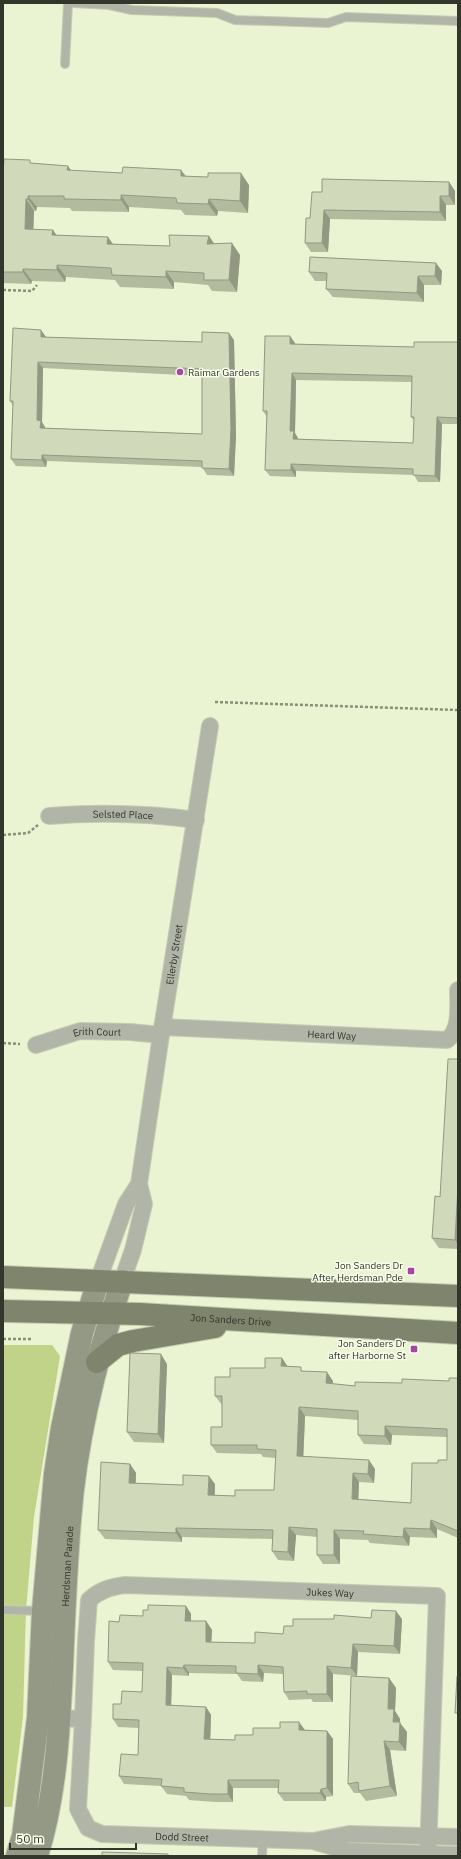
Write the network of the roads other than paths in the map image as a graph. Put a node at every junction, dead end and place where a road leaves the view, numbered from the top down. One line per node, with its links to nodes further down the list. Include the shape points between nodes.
1 (68, 3): 4 (lane)
2 (74, 3): 3 (lane, via 109,5 132,10 217,13 236,20 328,23 346,17)
3 (458, 22)
4 (65, 64)
5 (210, 726): 7 (street, Ellerby Street)
6 (49, 816): 7 (street, Selsted Place, via 122,813)
7 (196, 820): 9 (street, Ellerby Street)
8 (458, 990): 9 (street, Heard Way, via 455,1031 447,1040)
9 (161, 1031): 10 (street, Erith Court, via 80,1031); 11 (street, Ellerby Street)
10 (36, 1045)
11 (139, 1184): 13 (street, Ellerby Street, via 126,1204); 14 (street, Ellerby Street, via 144,1204)
12 (3, 1277): 13 (main road)
13 (98, 1281): 14 (main road); 17 (main road, Herdsman Parade)
14 (122, 1282): 15 (main road); 18 (main road, Herdsman Parade)
15 (458, 1296)
16 (3, 1311): 17 (main road, Jon Sanders Drive)
17 (87, 1313): 18 (main road, Jon Sanders Drive); 23 (main road, Herdsman Parade, via 54,1474)
18 (111, 1313): 19 (main road, Jon Sanders Drive); 21 (main road, Herdsman Parade)
19 (256, 1320): 20 (main road, Jon Sanders Drive); 21 (main road, via 133,1341 118,1345)
20 (458, 1333)
21 (97, 1362): 23 (main road, Herdsman Parade, via 81,1431)
22 (3, 1610): 23 (lane)
23 (53, 1611): 24 (main road, Herdsman Parade)
24 (49, 1718): 25 (street); 34 (main road, Herdsman Parade); 35 (main road, Herdsman Parade, via 50,1808)
25 (82, 1719): 27 (street, Jukes Way, via 89,1600 98,1592 110,1587 124,1585 437,1596); 29 (street, Dodd Street, via 78,1809 88,1828 102,1834 118,1836)
26 (392, 1835): 27 (street, Dodd Street); 30 (street, Dodd Street, via 349,1834); 31 (street)
27 (422, 1836): 28 (street, Dodd Street); 32 (street, Jukes Way)
28 (458, 1837)
29 (263, 1839): 30 (street, Dodd Street); 36 (lane)
30 (313, 1841): 31 (street, Dodd Street, via 348,1851)
31 (391, 1854): 32 (street, Dodd Street)
32 (418, 1854): 33 (street, Dodd Street)
33 (458, 1855)
34 (17, 1856)
35 (37, 1856)
36 (262, 1856)

